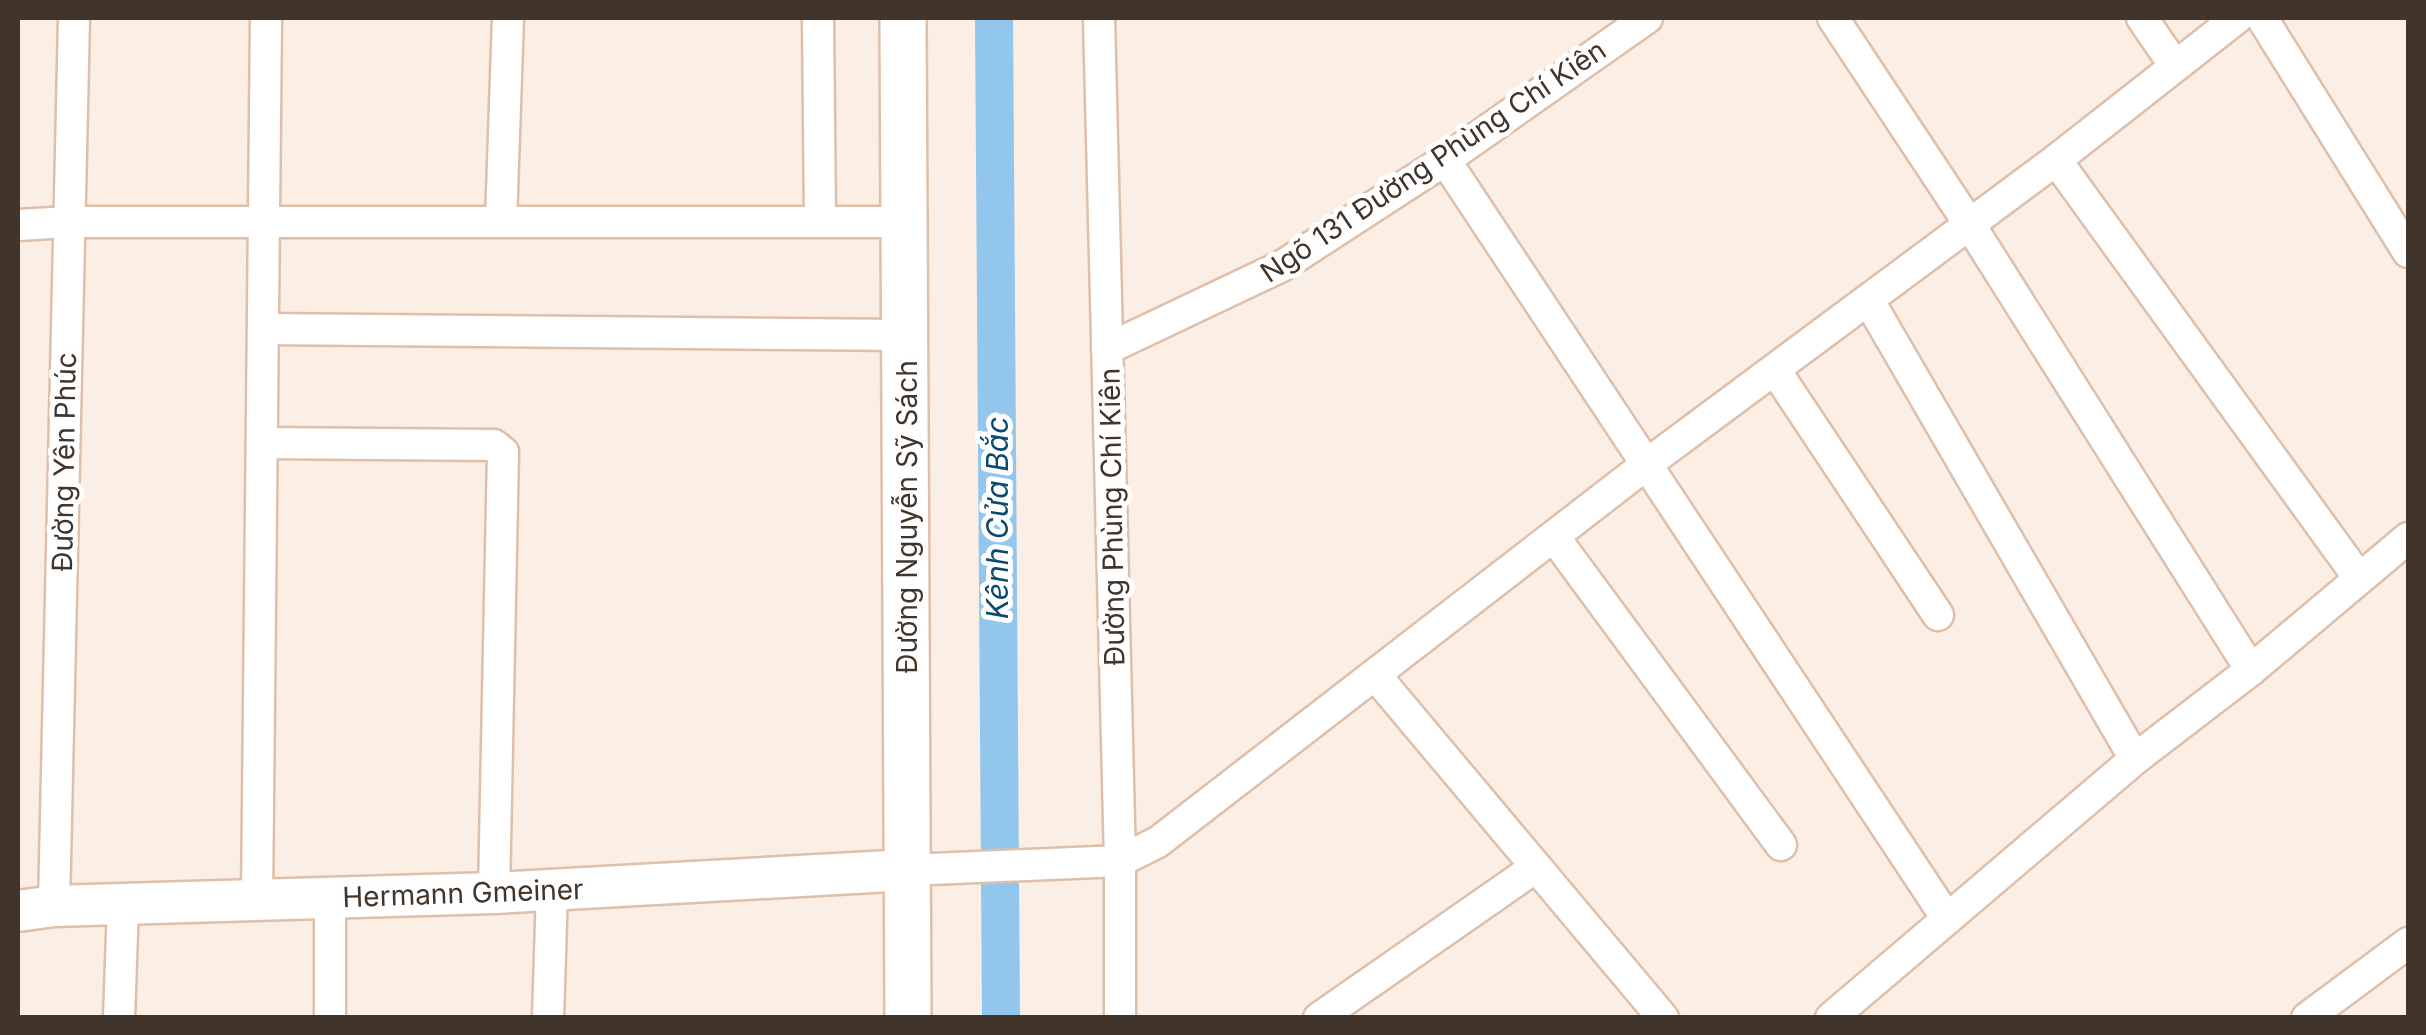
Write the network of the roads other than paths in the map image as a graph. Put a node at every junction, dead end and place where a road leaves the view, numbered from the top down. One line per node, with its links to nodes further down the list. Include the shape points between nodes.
1 (74, 18): 18 (street, Đường Yên Phúc)
2 (266, 18): 16 (street)
3 (508, 18): 17 (street)
4 (818, 18): 15 (street)
5 (903, 18): 19 (main road, Đường Nguyễn Sỹ Sách)
6 (1100, 18): 26 (street, Đường Phùng Chí Kiên)
7 (1647, 18): 13 (street, Ngõ 131 Đường Phùng Chí Kiên)
8 (1833, 18): 21 (street)
9 (2142, 18): 12 (street)
10 (2237, 18): 12 (street)
11 (2262, 18): 22 (street)
12 (2175, 66): 14 (street)
13 (1446, 160): 26 (street, Ngõ 131 Đường Phùng Chí Kiên, via 1282,266); 29 (street)
14 (2056, 160): 21 (street); 32 (street)
15 (820, 220): 17 (street); 19 (street)
16 (264, 221): 17 (street); 18 (street); 24 (street)
17 (501, 221)
18 (69, 222): 20 (street); 46 (street, Đường Yên Phúc)
19 (905, 222): 25 (main road, Đường Nguyễn Sỹ Sách)
20 (18, 225)
21 (1970, 225): 23 (street); 34 (street)
22 (2408, 252)
23 (1869, 301): 27 (street); 36 (street)
24 (263, 329): 25 (street); 28 (street)
25 (906, 335): 40 (main road, Đường Nguyễn Sỹ Sách)
26 (1108, 348): 38 (street, Đường Phùng Chí Kiên)
27 (1775, 370): 29 (street); 33 (street)
28 (262, 443): 42 (street, via 494,445 503,452); 44 (street)
29 (1647, 464): 30 (street); 47 (street)
30 (1554, 537): 35 (street); 37 (street)
31 (2408, 538): 32 (street)
32 (2359, 578): 34 (street)
33 (1938, 615)
34 (2251, 670): 36 (street)
35 (1376, 676): 38 (street, via 1158,842); 39 (street)
36 (2136, 760): 47 (street)
37 (1780, 845)
38 (1120, 861): 40 (street); 53 (street, Đường Phùng Chí Kiên)
39 (1536, 866): 54 (street); 55 (street)
40 (908, 870): 41 (street, Hermann Gmeiner); 52 (main road, Đường Nguyễn Sỹ Sách)
41 (552, 890): 42 (street, Hermann Gmeiner); 51 (street)
42 (494, 893): 43 (street, Hermann Gmeiner)
43 (330, 898): 44 (street, Hermann Gmeiner); 50 (street)
44 (257, 900): 45 (street, Hermann Gmeiner)
45 (123, 905): 46 (street, Hermann Gmeiner); 49 (street)
46 (36, 908)
47 (1946, 917): 56 (street)
48 (2408, 943): 57 (street)
49 (120, 1018)
50 (330, 1018)
51 (548, 1018)
52 (908, 1018)
53 (1120, 1018)
54 (1319, 1018)
55 (1663, 1018)
56 (1831, 1018)
57 (2308, 1018)

